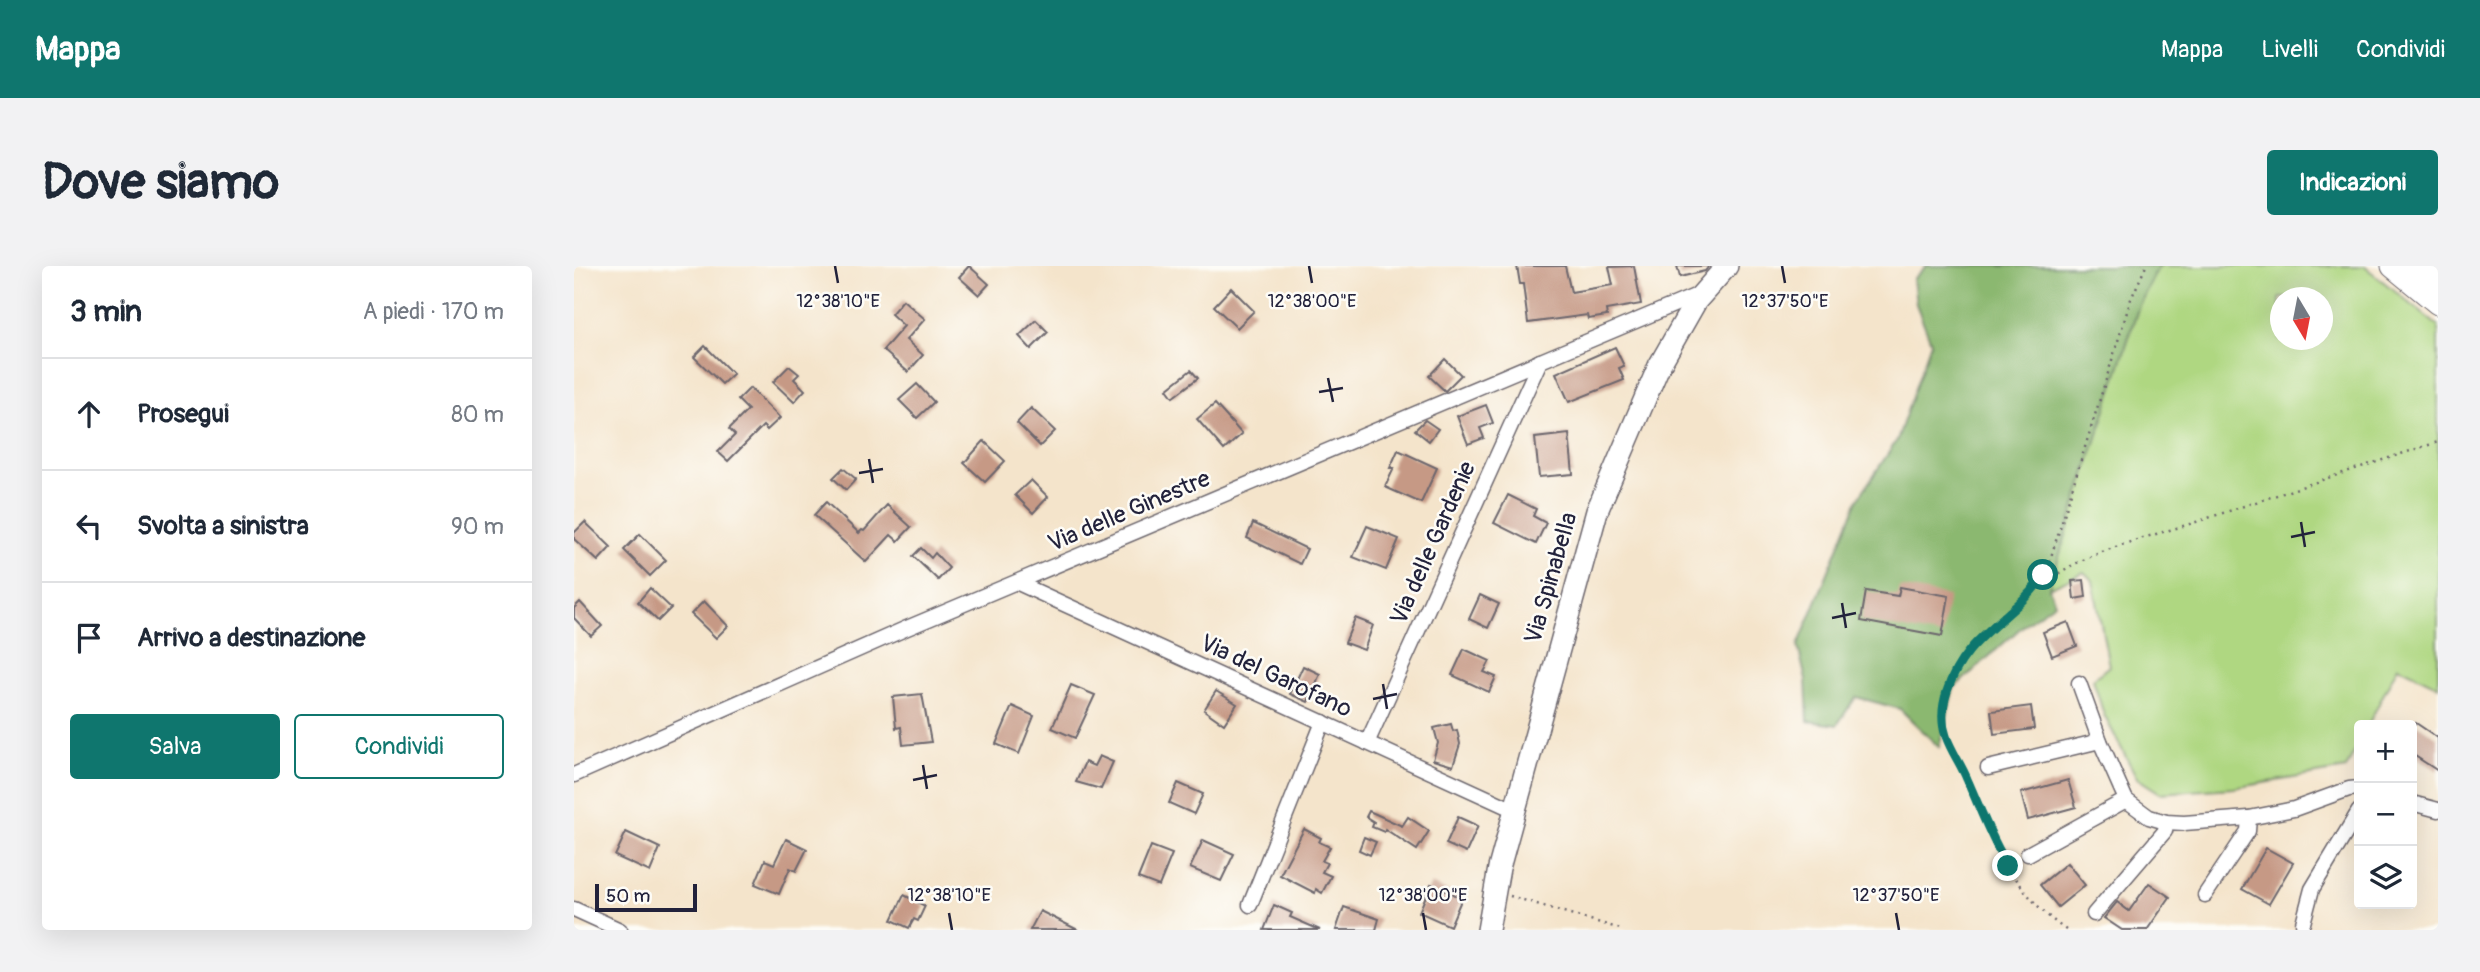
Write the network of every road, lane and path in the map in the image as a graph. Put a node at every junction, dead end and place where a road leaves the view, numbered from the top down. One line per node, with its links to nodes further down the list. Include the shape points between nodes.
1 (2146, 266): 11 (path, via 2131,299 2050,560)
2 (2393, 266): 7 (main road)
3 (2419, 266): 5 (main road)
4 (1724, 267): 6 (street, Via Spinabella)
5 (2438, 282)
6 (1703, 292): 8 (street, Via delle Ginestre); 21 (street, Via Spinabella, via 1659,366 1602,498)
7 (2438, 303)
8 (1541, 361): 10 (street, Via delle Ginestre); 15 (street, Via delle Gardenie)
9 (2438, 442): 11 (path, via 2097,555)
10 (1018, 583): 13 (street, Via del Garofano); 17 (street, Via delle Ginestre)
11 (2034, 589): 36 (path, via 1968,652 1950,679 1944,706 1945,734 2002,855 2030,897)
12 (2079, 683): 14 (street)
13 (1323, 722): 15 (street, Via del Garofano); 29 (street)
14 (2100, 741): 16 (street); 19 (street)
15 (1367, 743): 21 (street, Via del Garofano)
16 (1988, 768)
17 (574, 775)
18 (2354, 788): 23 (street, via 2294,809)
19 (2126, 800): 25 (street, via 2149,817); 26 (street)
20 (2417, 804): 22 (street)
21 (1514, 810): 27 (street, Via Spinabella)
22 (2438, 810)
23 (2249, 818): 25 (street); 28 (street, via 2248,831)
24 (2354, 819): 32 (street, via 2312,889)
25 (2166, 822): 31 (street, via 2165,831)
26 (2028, 854)
27 (1494, 891): 34 (street, Via Spinabella); 35 (path)
28 (2205, 895)
29 (1250, 905)
30 (574, 909): 33 (street)
31 (2094, 914)
32 (2303, 923)
33 (620, 930)
34 (1488, 930)
35 (1624, 930)
36 (2066, 930)

